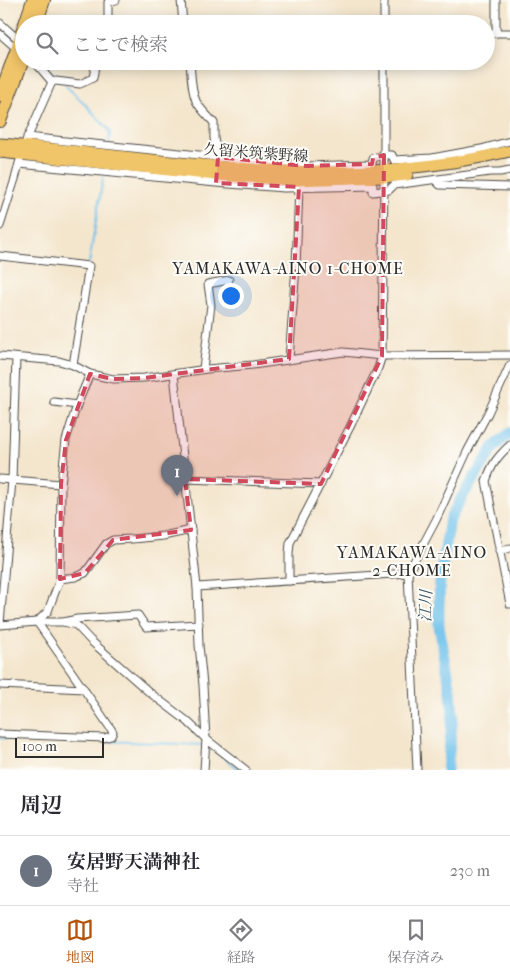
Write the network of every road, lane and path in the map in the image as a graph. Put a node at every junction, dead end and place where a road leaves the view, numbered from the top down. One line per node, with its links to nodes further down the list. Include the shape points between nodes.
1 (33, 0): 7 (highway)
2 (44, 0): 8 (highway)
3 (116, 0): 9 (street, via 108,2)
4 (181, 0): 10 (street)
5 (384, 0): 11 (street)
6 (496, 0): 13 (street)
7 (28, 15)
8 (39, 15)
9 (108, 15)
10 (182, 15)
11 (384, 15)
12 (0, 23): 16 (street)
13 (496, 33): 14 (street)
14 (510, 33)
15 (0, 34): 17 (street)
16 (15, 41)
17 (15, 44)
18 (15, 61): 25 (highway)
19 (15, 69): 26 (highway)
20 (42, 70): 24 (street)
21 (94, 70): 24 (street, via 93,78 80,84)
22 (190, 70): 34 (street, via 196,101 214,123)
23 (384, 70): 32 (street)
24 (52, 82): 30 (street)
25 (0, 95)
26 (0, 121)
27 (510, 141): 32 (street, via 432,158 394,160 392,155)
28 (0, 144): 30 (main road, 久留米筑紫野線)
29 (510, 150): 36 (main road, 久留米筑紫野線)
30 (23, 151): 31 (main road, 久留米筑紫野線); 34 (main road, 久留米筑紫野線); 34 (street); 41 (street)
31 (0, 152)
32 (384, 155): 34 (street, via 373,158 372,164 273,165); 36 (street)
33 (510, 159): 36 (main road, 久留米筑紫野線, via 436,172)
34 (217, 170): 36 (main road, 久留米筑紫野線, via 294,180); 38 (street, via 284,188)
35 (510, 170): 37 (street)
36 (384, 173): 40 (street)
37 (435, 180): 39 (street, via 440,186); 40 (street, via 394,185)
38 (298, 187): 40 (street, via 373,186 373,192); 48 (street)
39 (510, 187)
40 (384, 191): 46 (street)
41 (0, 226)
42 (0, 256): 49 (street, via 89,266)
43 (228, 280): 51 (street, via 208,284 211,305)
44 (510, 355): 46 (street)
45 (0, 356): 47 (street)
46 (382, 356): 48 (street, via 343,352); 61 (street)
47 (16, 358): 49 (street); 59 (street)
48 (289, 359): 51 (street)
49 (74, 364): 52 (street)
50 (510, 365): 66 (street)
51 (204, 369): 53 (street)
52 (90, 374): 53 (street, via 113,379); 55 (street)
53 (174, 374): 58 (street)
54 (54, 402): 55 (street)
55 (77, 405): 60 (street, via 66,440)
56 (510, 445): 65 (street, via 498,457 486,481)
57 (0, 479): 59 (street)
58 (185, 479): 61 (street); 62 (street)
59 (12, 480): 60 (street); 64 (street)
60 (61, 484): 67 (street)
61 (321, 484): 68 (street, via 290,543)
62 (191, 530): 67 (street, via 114,540 106,544 85,573); 69 (street)
63 (510, 548): 65 (street)
64 (3, 549): 74 (street)
65 (499, 551): 70 (street)
66 (408, 573): 68 (street); 81 (street)
67 (60, 579): 71 (street, via 48,611)
68 (289, 581): 69 (street)
69 (197, 587): 73 (street)
70 (510, 604)
71 (37, 622): 72 (street); 74 (street); 76 (street)
72 (64, 622): 73 (street, via 138,616 146,627); 78 (street, via 76,625)
73 (199, 624): 78 (street)
74 (0, 625)
75 (0, 685): 76 (street)
76 (84, 689): 77 (street, via 113,732 110,736)
77 (0, 734)
78 (206, 739): 79 (street); 80 (street)
79 (204, 770)
80 (246, 770)
81 (417, 770)

